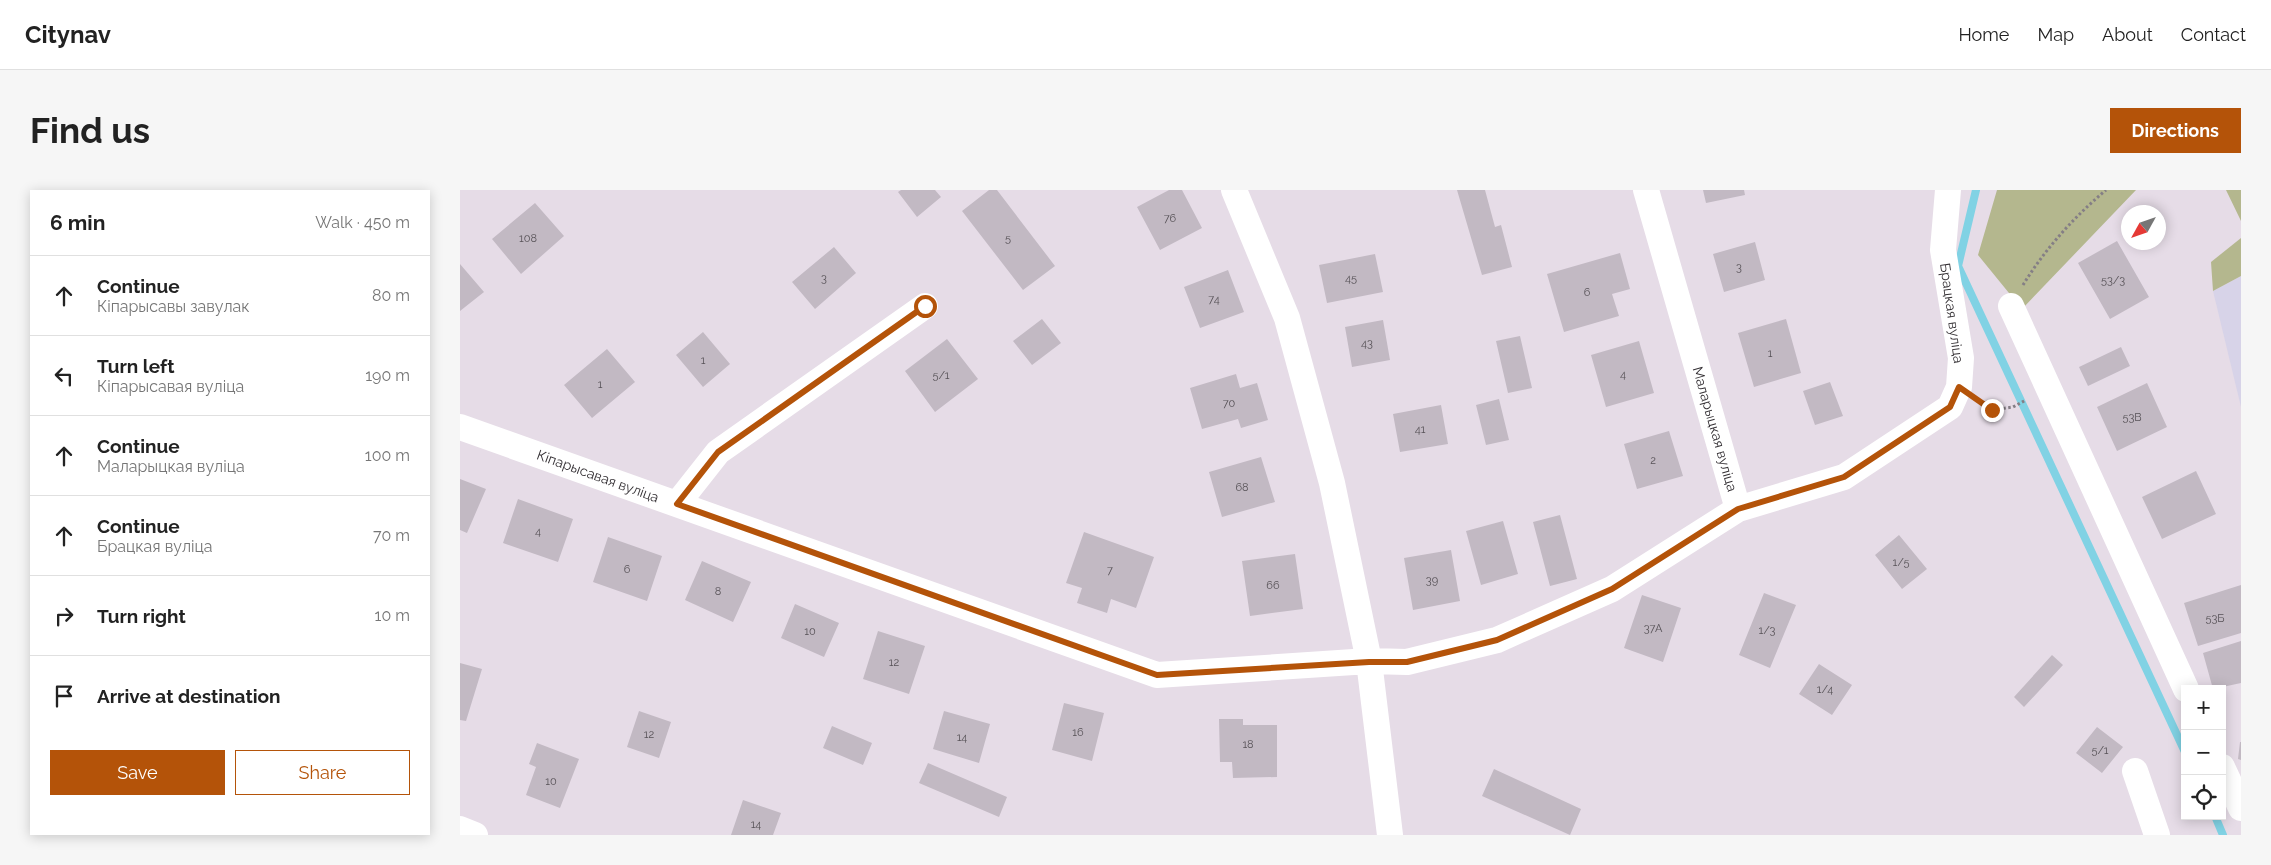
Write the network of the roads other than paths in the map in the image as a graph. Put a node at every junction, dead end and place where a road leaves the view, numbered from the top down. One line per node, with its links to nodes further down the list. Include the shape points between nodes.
1 (1234, 190): 9 (street, via 1290,327 1332,483)
2 (1646, 190): 8 (street, Маларыцкая вуліца)
3 (1948, 190): 8 (street, Брацкая вуліца, via 1943,250 1961,358 1959,387 1950,407 1844,477)
4 (925, 306): 7 (street, via 718,452)
5 (2011, 306): 10 (street)
6 (460, 427): 7 (street, Кіпарысавая вуліца)
7 (677, 504): 9 (street, Кіпарысавая вуліца, via 1157,675)
8 (1738, 509): 9 (street, Маларыцкая вуліца, via 1612,589 1497,640 1407,662)
9 (1369, 662): 16 (street)
10 (2184, 685)
11 (2135, 771): 17 (street)
12 (2226, 775): 13 (street)
13 (2241, 808)
14 (460, 830): 15 (street)
15 (475, 835)
16 (1390, 835)
17 (2157, 835)

